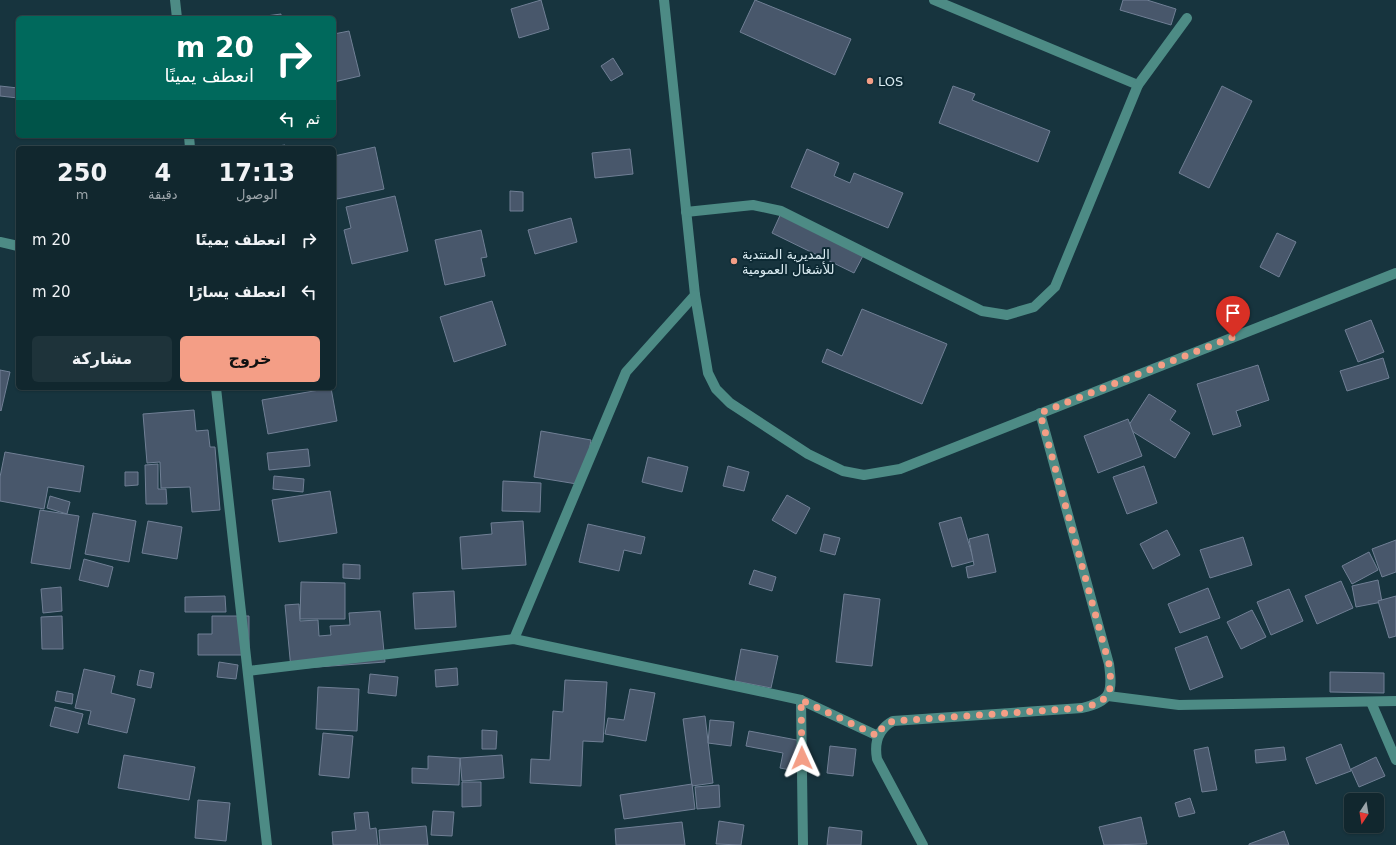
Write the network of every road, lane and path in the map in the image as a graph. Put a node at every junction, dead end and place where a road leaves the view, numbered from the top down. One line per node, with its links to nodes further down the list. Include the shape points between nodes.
1 (175, 0): 4 (street)
2 (664, 0): 7 (street)
3 (934, 0): 6 (street)
4 (177, 16)
5 (1187, 18): 6 (street)
6 (1138, 85): 7 (street, via 1055,287 1034,307 1007,315 982,311 781,212 753,205)
7 (686, 212): 11 (street)
8 (0, 242): 9 (street)
9 (16, 246)
10 (1396, 273): 13 (street)
11 (695, 295): 13 (street, via 708,373 716,388 730,403 808,454 842,471 864,475 900,469); 14 (street, via 626,372)
12 (216, 390): 15 (street)
13 (1040, 413): 16 (street, via 1109,664 1111,679)
14 (514, 640): 15 (street); 17 (street)
15 (248, 671): 22 (street)
16 (1108, 696): 19 (street, via 1179,706); 20 (street, via 1099,704 1082,708 893,721 883,726)
17 (801, 700): 20 (street); 23 (street)
18 (1396, 701): 19 (street)
19 (1371, 702): 21 (street)
20 (878, 736): 24 (street, via 875,747 877,759)
21 (1396, 760)
22 (267, 845)
23 (803, 845)
24 (923, 845)

